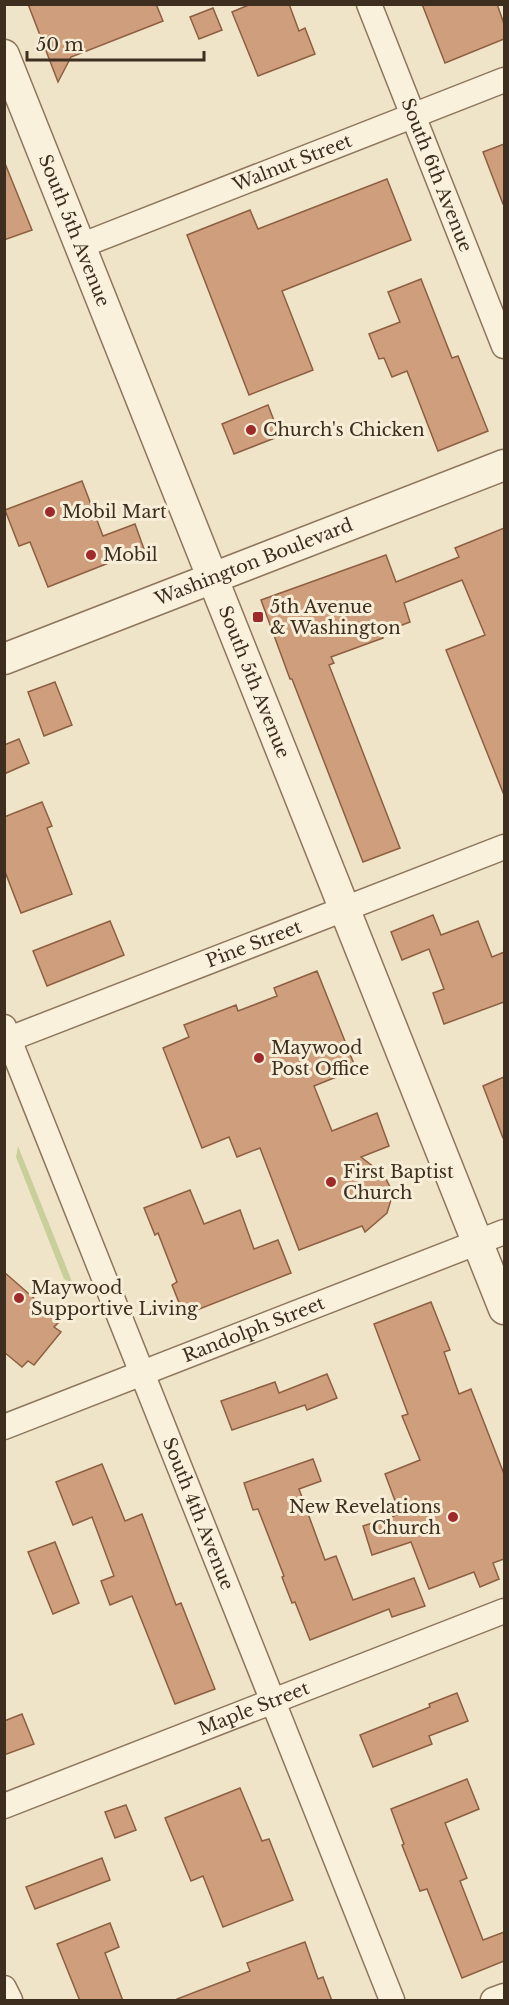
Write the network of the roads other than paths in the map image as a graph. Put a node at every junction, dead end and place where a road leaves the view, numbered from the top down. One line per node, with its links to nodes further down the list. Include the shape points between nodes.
1 (369, 4): 4 (street, South 6th Avenue)
2 (4, 55): 5 (street, South 5th Avenue)
3 (504, 81): 4 (street, Walnut Street)
4 (414, 116): 5 (street, Walnut Street); 6 (street, South 6th Avenue)
5 (80, 246): 8 (street, South 5th Avenue)
6 (504, 346)
7 (504, 465): 8 (street, Washington Boulevard)
8 (213, 579): 9 (street, Washington Boulevard); 11 (street, South 5th Avenue)
9 (4, 659)
10 (504, 847): 11 (street, Pine Street)
11 (345, 909): 12 (street, Pine Street); 13 (street, South 5th Avenue)
12 (6, 1035): 15 (street, South 4th Avenue)
13 (491, 1237): 14 (street, South 5th Avenue); 15 (street, Randolph Street)
14 (504, 1308)
15 (142, 1373): 16 (street, Randolph Street); 18 (street, South 4th Avenue)
16 (4, 1427)
17 (504, 1611): 18 (street, Maple Street)
18 (273, 1701): 19 (street, Maple Street); 23 (street, South 4th Avenue)
19 (4, 1806)
20 (4, 1988): 22 (street)
21 (504, 1996): 24 (street)
22 (10, 2001)
23 (392, 2001)
24 (493, 2001)

